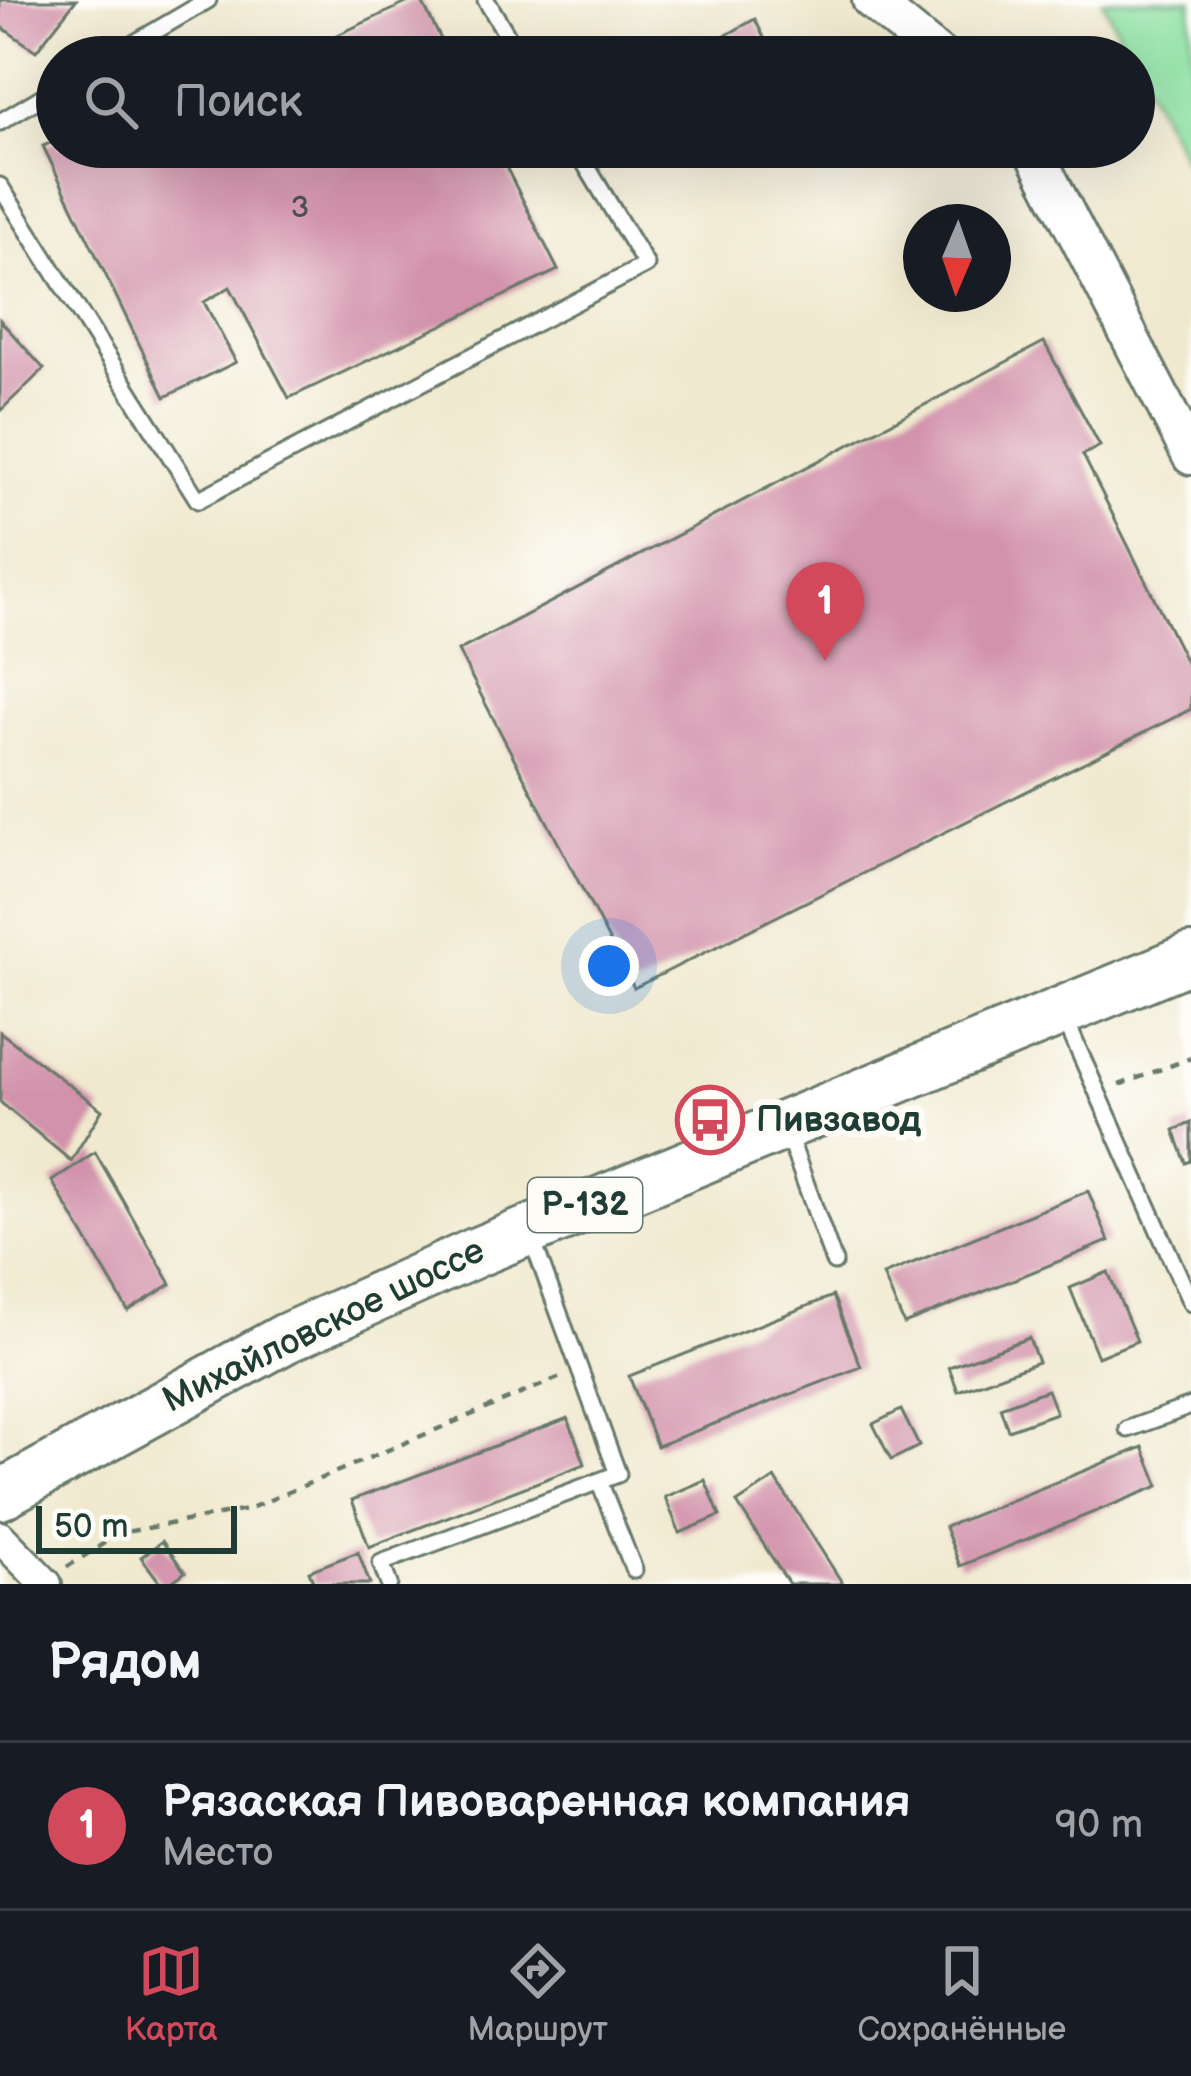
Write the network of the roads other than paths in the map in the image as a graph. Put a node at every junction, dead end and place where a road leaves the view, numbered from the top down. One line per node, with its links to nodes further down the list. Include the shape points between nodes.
1 (208, 0): 4 (lane)
2 (486, 0): 5 (lane)
3 (871, 0): 6 (street)
4 (147, 36)
5 (507, 36)
6 (915, 36)
7 (36, 101): 8 (lane)
8 (0, 122)
9 (588, 168): 11 (lane, via 646,265 198,500)
10 (1043, 168): 12 (street)
11 (0, 186)
12 (1191, 457)
13 (1191, 958): 14 (main road, Михайловское шоссе / Р-132)
14 (1063, 1014): 15 (main road, Михайловское шоссе / Р-132); 18 (lane)
15 (784, 1123): 16 (main road, Михайловское шоссе / Р-132); 17 (lane)
16 (528, 1229): 21 (lane, via 618,1474); 22 (main road, Михайловское шоссе / Р-132, via 286,1338)
17 (834, 1262)
18 (1191, 1303)
19 (1191, 1406): 20 (lane)
20 (1128, 1430)
21 (599, 1481): 24 (lane); 26 (lane, via 381,1563)
22 (0, 1496)
23 (0, 1537): 25 (street)
24 (634, 1570)
25 (45, 1583)
26 (389, 1584)

